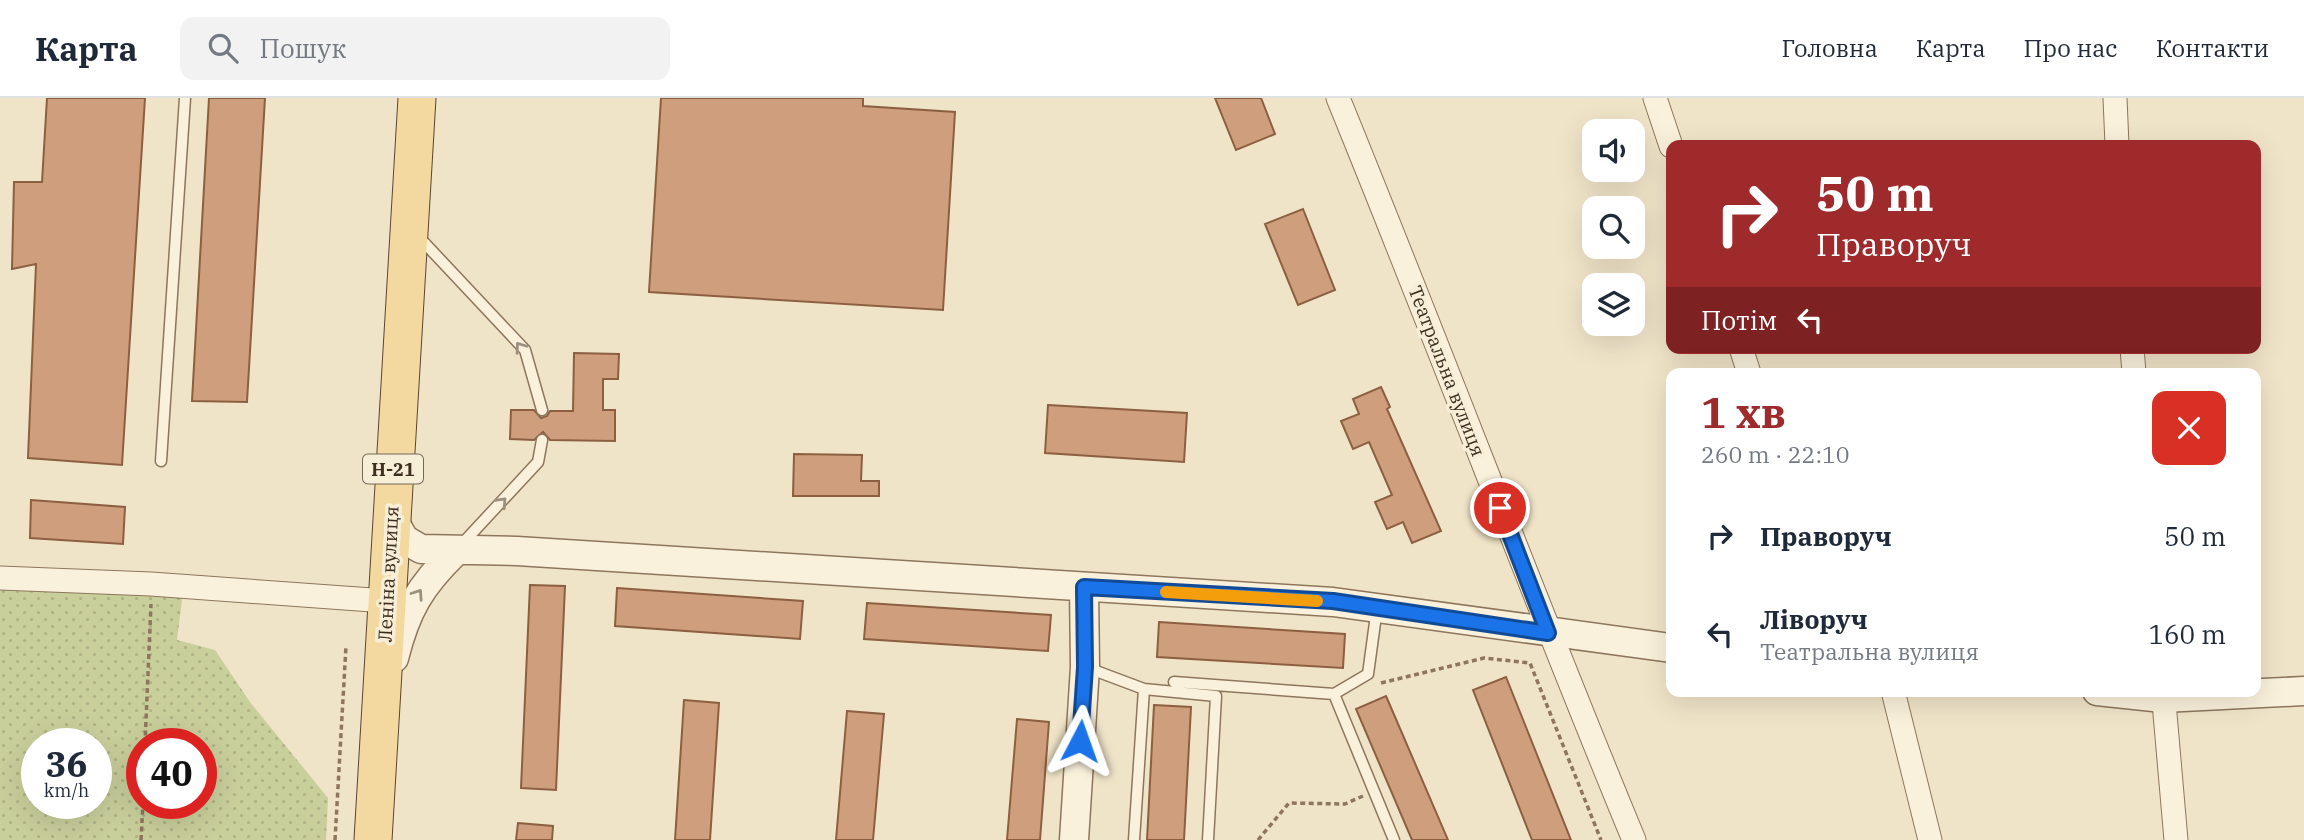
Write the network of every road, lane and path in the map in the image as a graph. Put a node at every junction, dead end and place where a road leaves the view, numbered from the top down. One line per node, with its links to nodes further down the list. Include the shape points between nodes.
1 (185, 98): 11 (lane)
2 (418, 98): 8 (main road, Леніна вулиця / Н-21)
3 (1338, 98): 19 (street, Театральна вулиця)
4 (1655, 98): 6 (street)
5 (2115, 98): 7 (street)
6 (1669, 140)
7 (2117, 140)
8 (410, 227): 9 (lane, one-way to 8, via 525,350); 12 (main road, Леніна вулиця / Н-21)
9 (542, 410)
10 (542, 440): 13 (lane, one-way to 10, via 538,462)
11 (161, 461)
12 (391, 516): 13 (street, via 404,538 421,549); 17 (main road, Леніна вулиця / Н-21)
13 (455, 552): 16 (street, via 517,551); 31 (street, one-way to 13, via 412,602)
14 (0, 578): 15 (street)
15 (152, 584): 17 (street); 32 (path)
16 (1084, 587): 18 (street, via 1333,601); 22 (street)
17 (386, 601): 31 (main road, Леніна вулиця / Н-21)
18 (1377, 608): 19 (street); 28 (lane, via 1368,674)
19 (1548, 633): 21 (street); 44 (street, Театральна вулиця)
20 (346, 646): 36 (path)
21 (1666, 647)
22 (1085, 667): 25 (lane); 38 (street)
23 (1174, 682): 28 (lane)
24 (1375, 684): 43 (path, via 1484,658 1530,663)
25 (1144, 689): 39 (lane); 40 (lane, via 1216,695)
26 (2304, 691): 27 (street)
27 (2261, 692)
28 (1334, 694): 33 (lane)
29 (1894, 697): 45 (street)
30 (2163, 697): 46 (street)
31 (383, 705): 37 (main road, Леніна вулиця / Н-21)
32 (146, 728)
33 (1374, 791): 41 (path, via 1345,804 1289,803); 42 (lane)
34 (142, 819): 35 (path)
35 (141, 840)
36 (335, 840)
37 (373, 840)
38 (1074, 840)
39 (1134, 840)
40 (1208, 840)
41 (1258, 840)
42 (1394, 840)
43 (1601, 840)
44 (1634, 840)
45 (1930, 840)
46 (2176, 840)

